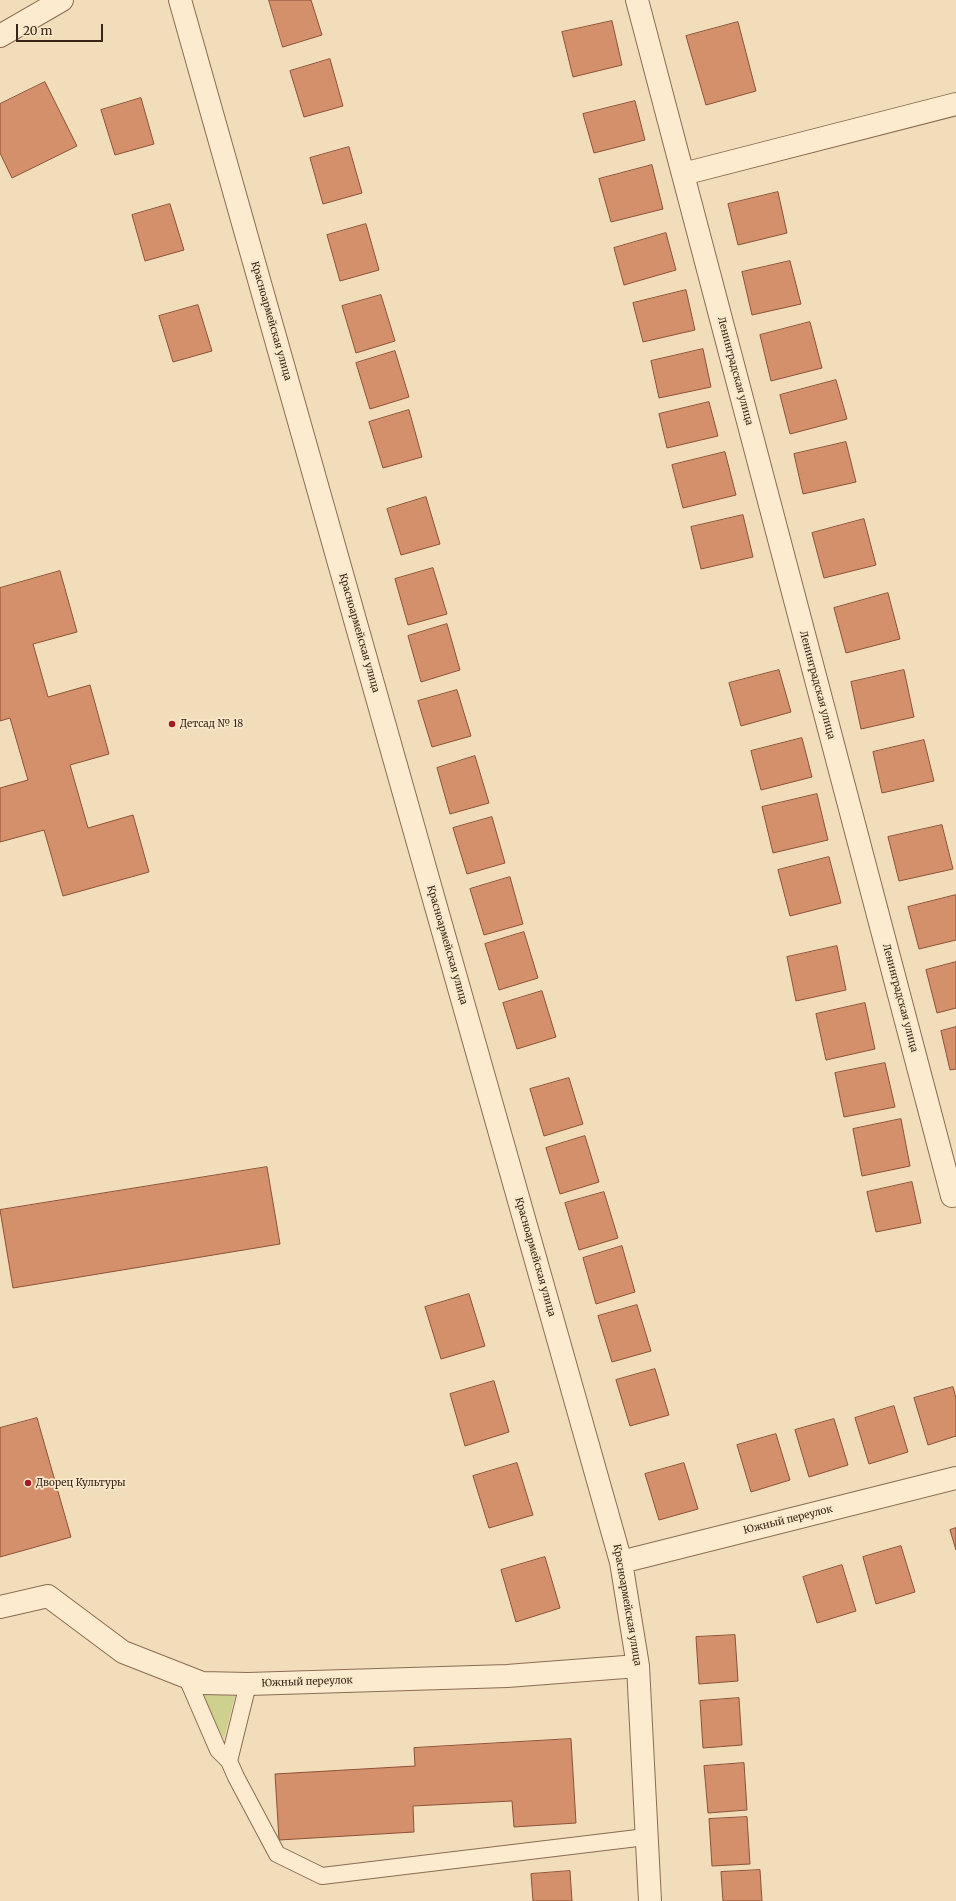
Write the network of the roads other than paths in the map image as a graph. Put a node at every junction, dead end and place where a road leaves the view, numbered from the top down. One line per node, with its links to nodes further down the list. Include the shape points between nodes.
1 (62, 0): 4 (street)
2 (180, 0): 9 (street, Красноармейская улица)
3 (637, 0): 6 (street, Ленинградская улица)
4 (0, 36)
5 (956, 104): 6 (street)
6 (683, 174): 7 (street, Ленинградская улица)
7 (952, 1196)
8 (956, 1478): 9 (street, Южный переулок)
9 (621, 1562): 11 (street, Красноармейская улица)
10 (0, 1607): 12 (street, Южный переулок, via 48,1596 123,1652)
11 (638, 1666): 13 (street, Южный переулок, via 507,1676); 15 (street, Красноармейская улица)
12 (186, 1676): 13 (street, Южный переулок, via 202,1683); 14 (lane, via 218,1750)
13 (248, 1684): 14 (lane)
14 (229, 1761): 15 (lane, via 277,1854 322,1876)
15 (646, 1837): 16 (street, Красноармейская улица)
16 (650, 1901)

